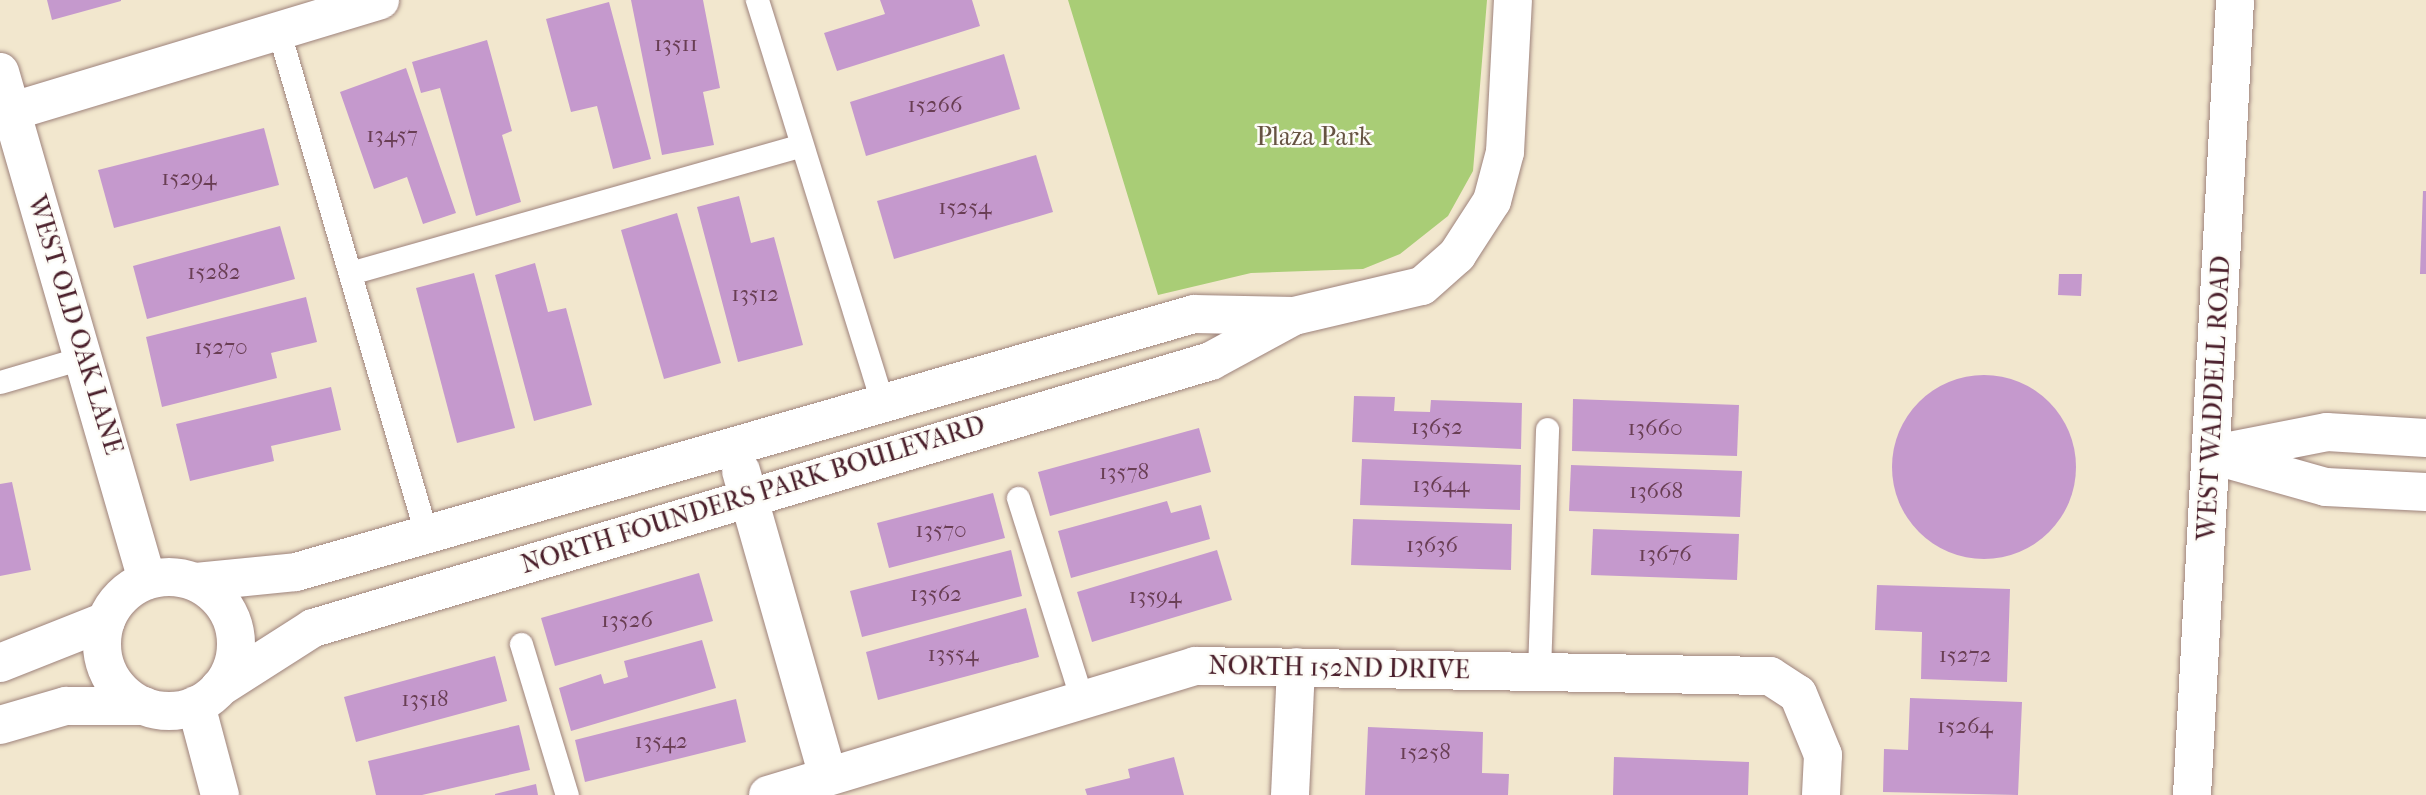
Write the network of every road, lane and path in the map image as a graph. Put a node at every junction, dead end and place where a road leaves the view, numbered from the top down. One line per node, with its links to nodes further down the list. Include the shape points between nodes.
1 (380, 0): 5 (street)
2 (757, 0): 8 (lane)
3 (1513, 0): 10 (street, NORTH FOUNDERS PARK BOULEVARD, via 1505,152 1492,201 1457,255 1422,286)
4 (2235, 0): 17 (street, WEST WADDELL ROAD)
5 (278, 29): 7 (street); 9 (lane)
6 (0, 72): 7 (street, WEST OLD OAK LANE)
7 (6, 113): 11 (street, WEST OLD OAK LANE)
8 (801, 145): 9 (lane); 13 (lane)
9 (350, 273): 21 (lane)
10 (1294, 316): 13 (street, NORTH FOUNDERS PARK BOULEVARD, via 1194,314); 19 (street, NORTH FOUNDERS PARK BOULEVARD, via 1211,361)
11 (85, 357): 12 (lane); 22 (street, WEST OLD OAK LANE)
12 (0, 382)
13 (883, 404): 16 (street, NORTH FOUNDERS PARK BOULEVARD)
14 (1547, 429): 28 (lane)
15 (2426, 438): 17 (street, via 2327,432)
16 (734, 446): 19 (street); 21 (street, NORTH FOUNDERS PARK BOULEVARD)
17 (2212, 455): 18 (street, via 2326,486); 39 (street, WEST WADDELL ROAD)
18 (2426, 492)
19 (748, 495): 29 (street, NORTH FOUNDERS PARK BOULEVARD, via 313,628); 33 (street)
20 (1018, 498): 30 (lane)
21 (426, 533): 23 (street, NORTH FOUNDERS PARK BOULEVARD, via 271,578)
22 (147, 580): 23 (street); 24 (street, via 116,603)
23 (197, 582): 29 (street, via 228,610 235,629 230,670)
24 (106, 621): 26 (street); 31 (street, via 104,661 113,680)
25 (521, 644): 35 (lane)
26 (0, 663)
27 (1296, 667): 28 (street, NORTH 152ND DRIVE); 30 (street, NORTH 152ND DRIVE, via 1195,666); 37 (street)
28 (1539, 672): 38 (street, NORTH 152ND DRIVE, via 1770,676 1798,694 1823,755)
29 (207, 696): 31 (street, via 178,710); 34 (street)
30 (1082, 700): 33 (street, NORTH 152ND DRIVE)
31 (144, 706): 32 (street, via 66,706)
32 (0, 725)
33 (828, 776): 36 (street, NORTH 152ND DRIVE)
34 (220, 795)
35 (567, 795)
36 (768, 795)
37 (1290, 795)
38 (1821, 795)
39 (2192, 795)

